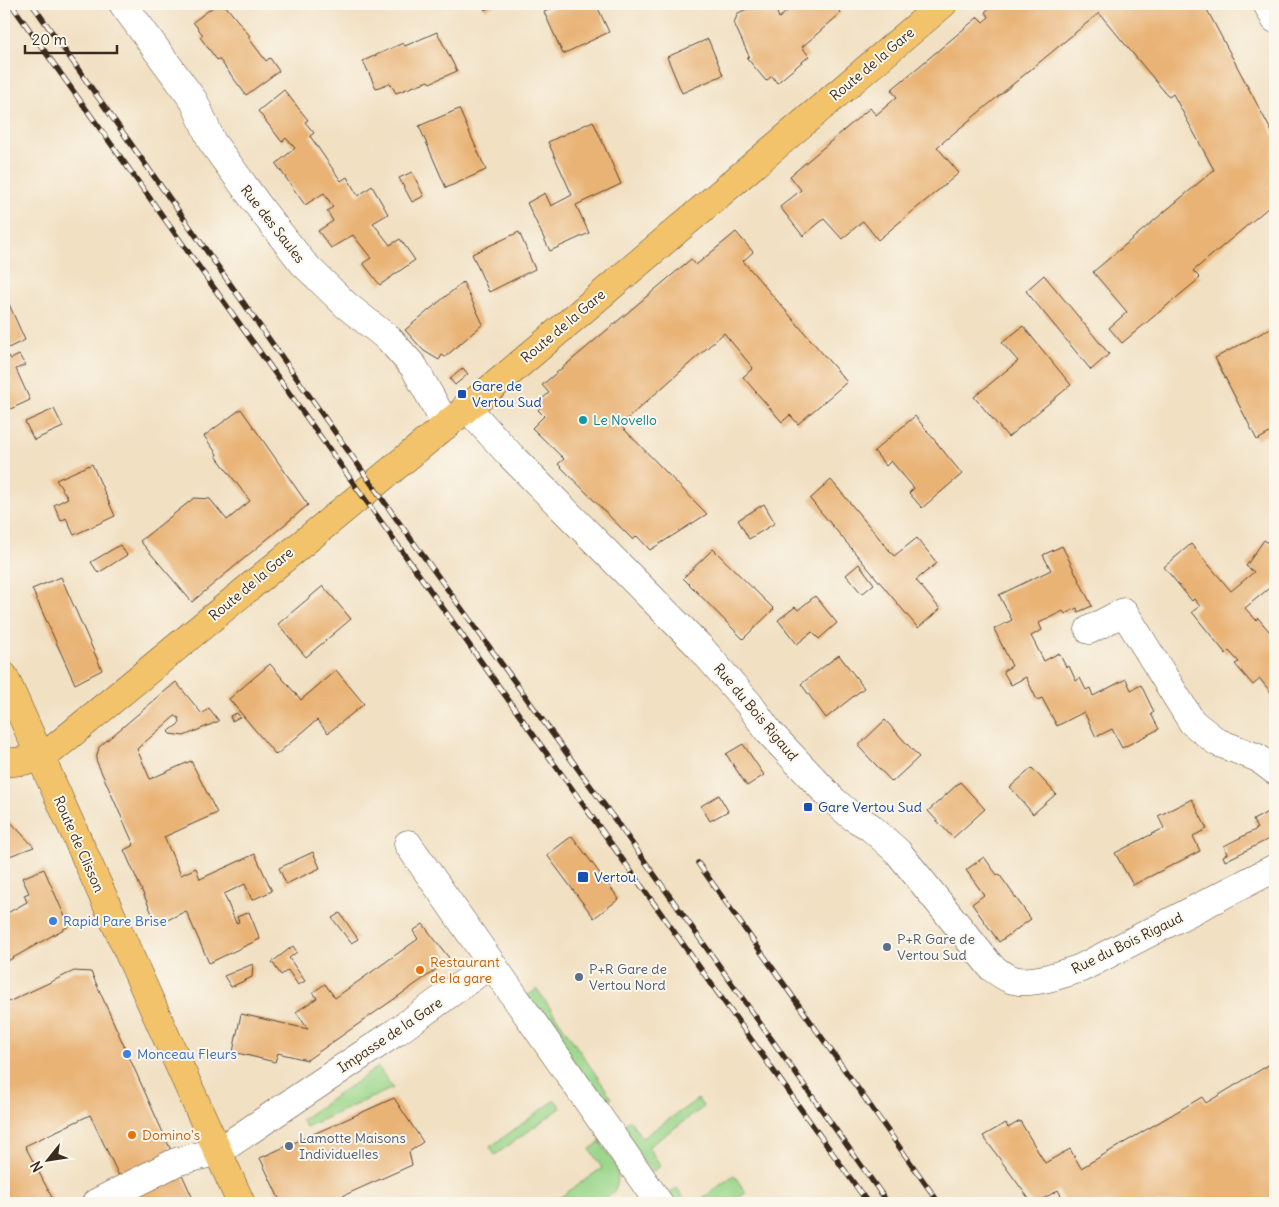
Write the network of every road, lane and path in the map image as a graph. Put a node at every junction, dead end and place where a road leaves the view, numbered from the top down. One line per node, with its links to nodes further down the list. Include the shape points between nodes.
1 (123, 4): 5 (street, Rue des Saules, via 194,101 212,142 303,263 346,305 389,339 414,367 439,412)
2 (943, 4): 5 (main road, Route de la Gare)
3 (1267, 4): 4 (street)
4 (1275, 19)
5 (457, 415): 8 (main road, Route de la Gare); 12 (street, Rue du Bois Rigaud, via 512,457 699,646 769,732 834,801 898,852 992,968 1002,975 1014,980 1034,980 1081,968)
6 (1089, 630): 10 (street, via 1124,612 1192,722 1217,742 1258,758)
7 (4, 676): 8 (main road, Route de Clisson)
8 (41, 759): 9 (main road); 14 (main road, Route de Clisson)
9 (4, 763)
10 (1275, 771)
11 (408, 844): 13 (street)
12 (1275, 868)
13 (491, 964): 14 (street, Impasse de la Gare); 17 (street)
14 (219, 1151): 15 (street, Impasse de la Gare, via 176,1162); 16 (main road, Route de Clisson)
15 (96, 1203)
16 (241, 1203)
17 (659, 1203)

